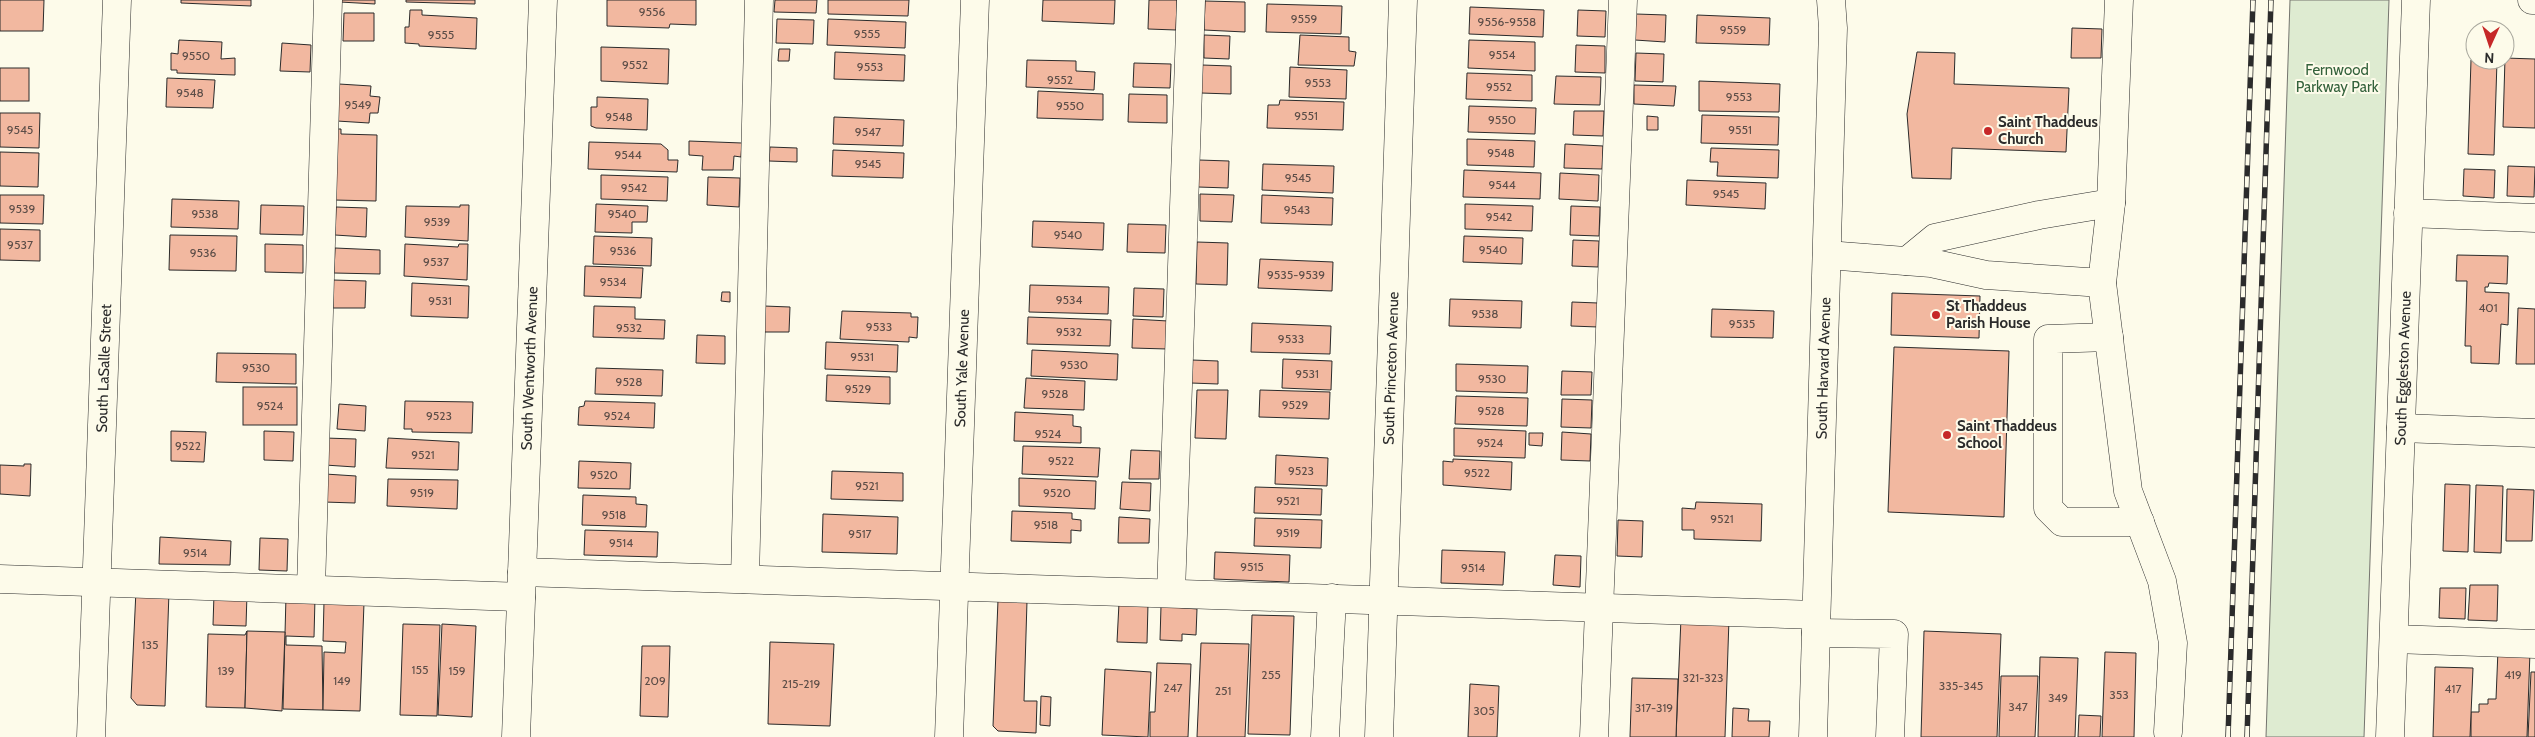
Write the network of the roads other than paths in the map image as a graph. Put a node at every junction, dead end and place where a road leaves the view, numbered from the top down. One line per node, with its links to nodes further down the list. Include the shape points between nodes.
1 (117, 0): 24 (street, South LaSalle Street)
2 (328, 0): 27 (street)
3 (543, 0): 25 (street, South Wentworth Avenue)
4 (759, 0): 23 (street)
5 (975, 0): 26 (street, South Yale Avenue)
6 (1191, 0): 28 (street)
7 (1403, 0): 30 (street, South Princeton Avenue)
8 (1623, 0): 31 (street)
9 (1831, 0): 15 (street, South Harvard Avenue)
10 (2119, 0): 12 (street)
11 (2416, 0): 13 (street, South Eggleston Avenue)
12 (2110, 204): 16 (street, via 2039,215 1935,238); 17 (street)
13 (2408, 213): 14 (street); 19 (street, South Eggleston Avenue)
14 (2535, 218)
15 (1827, 255): 16 (street); 32 (street, South Harvard Avenue)
16 (1907, 261): 17 (street, via 1931,262 1986,275)
17 (2102, 283): 18 (street)
18 (2108, 336): 21 (street, via 2128,491); 21 (street, via 2048,338 2048,508 2062,522)
19 (2401, 428): 20 (street); 33 (street, South Eggleston Avenue)
20 (2535, 433)
21 (2140, 522): 35 (street, via 2162,581 2173,643)
22 (0, 579): 24 (street)
23 (745, 579): 25 (street); 26 (street)
24 (97, 582): 27 (street); 36 (street, South LaSalle Street)
25 (522, 584): 27 (street); 37 (street, South Wentworth Avenue)
26 (953, 586): 28 (street); 38 (street, South Yale Avenue)
27 (311, 589)
28 (1171, 593): 29 (street)
29 (1332, 598): 30 (street); 39 (street)
30 (1384, 600): 31 (street); 40 (street, South Princeton Avenue)
31 (1600, 608): 32 (street); 41 (street)
32 (1816, 624): 42 (street, South Harvard Avenue); 43 (street, via 1894,634)
33 (2394, 639): 34 (street); 44 (street, South Eggleston Avenue)
34 (2535, 644)
35 (2168, 732)
36 (91, 737)
37 (516, 737)
38 (949, 737)
39 (1325, 737)
40 (1379, 737)
41 (1594, 737)
42 (1813, 737)
43 (1890, 737)
44 (2390, 737)

